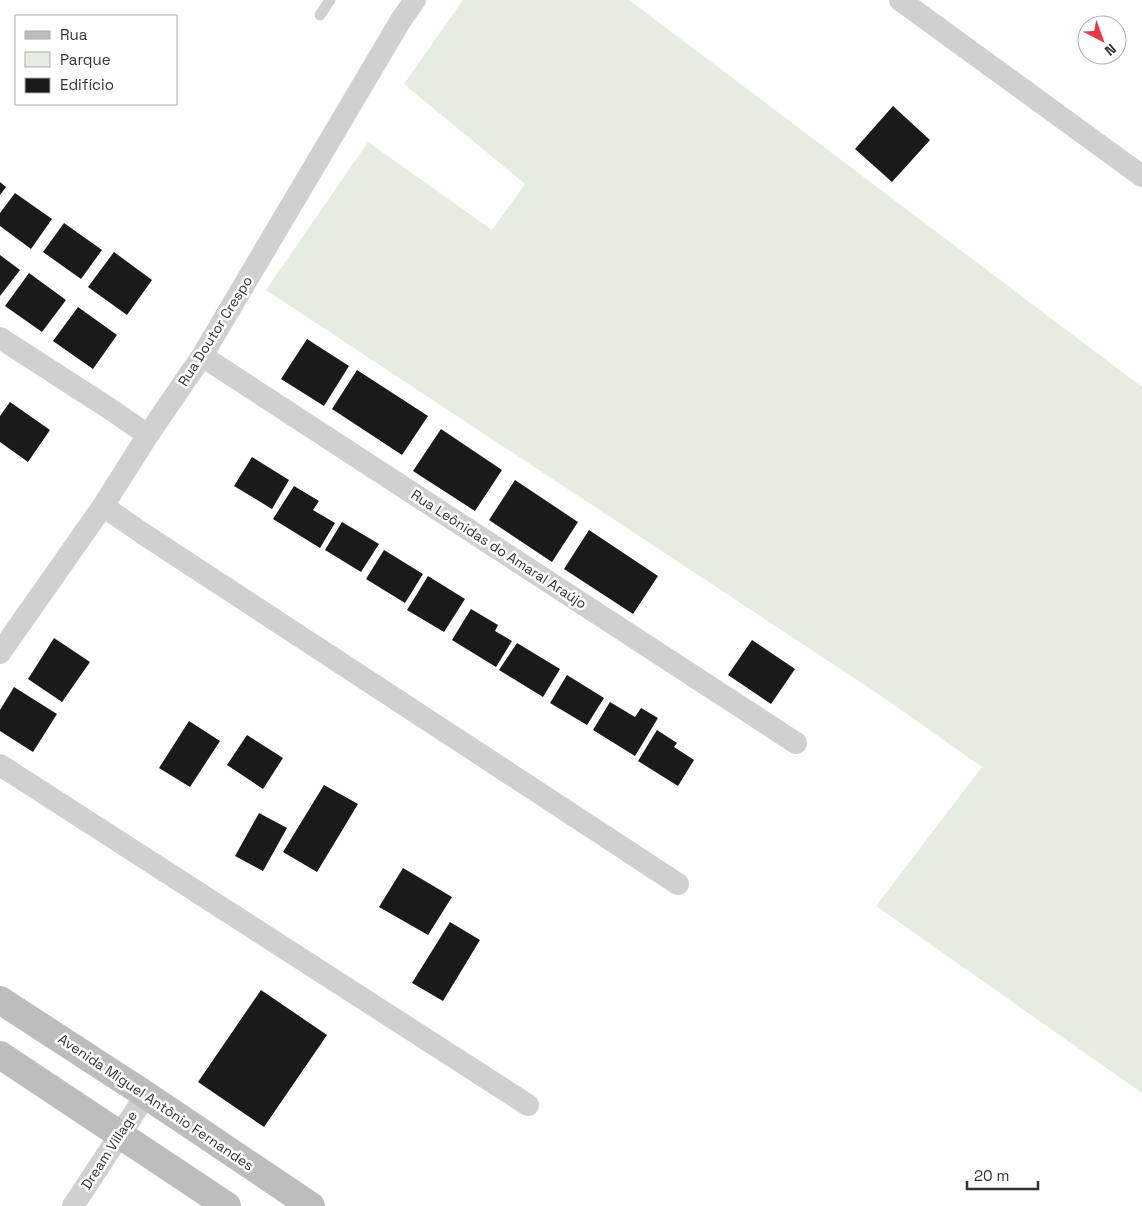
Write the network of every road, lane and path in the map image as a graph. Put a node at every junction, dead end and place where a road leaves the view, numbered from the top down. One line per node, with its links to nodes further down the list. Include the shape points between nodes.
1 (330, 0): 4 (lane)
2 (414, 0): 7 (street, Rua Doutor Crespo)
3 (900, 0): 5 (street)
4 (320, 15)
5 (1142, 176)
6 (0, 338): 8 (street)
7 (202, 356): 8 (street, Rua Doutor Crespo); 11 (street, Rua Leônidas do Amaral Araújo)
8 (148, 435): 9 (street, Rua Doutor Crespo)
9 (103, 506): 10 (street, Rua Doutor Crespo); 13 (street)
10 (0, 653)
11 (796, 743)
12 (0, 765): 17 (street)
13 (678, 884)
14 (0, 1000): 16 (street, Avenida Miguel Antônio Fernandes)
15 (0, 1055): 18 (street)
16 (146, 1094): 18 (street, Dream Village); 21 (street, Avenida Miguel Antônio Fernandes)
17 (528, 1105)
18 (119, 1134): 19 (street, Dream Village); 20 (street)
19 (73, 1206)
20 (227, 1206)
21 (311, 1206)

